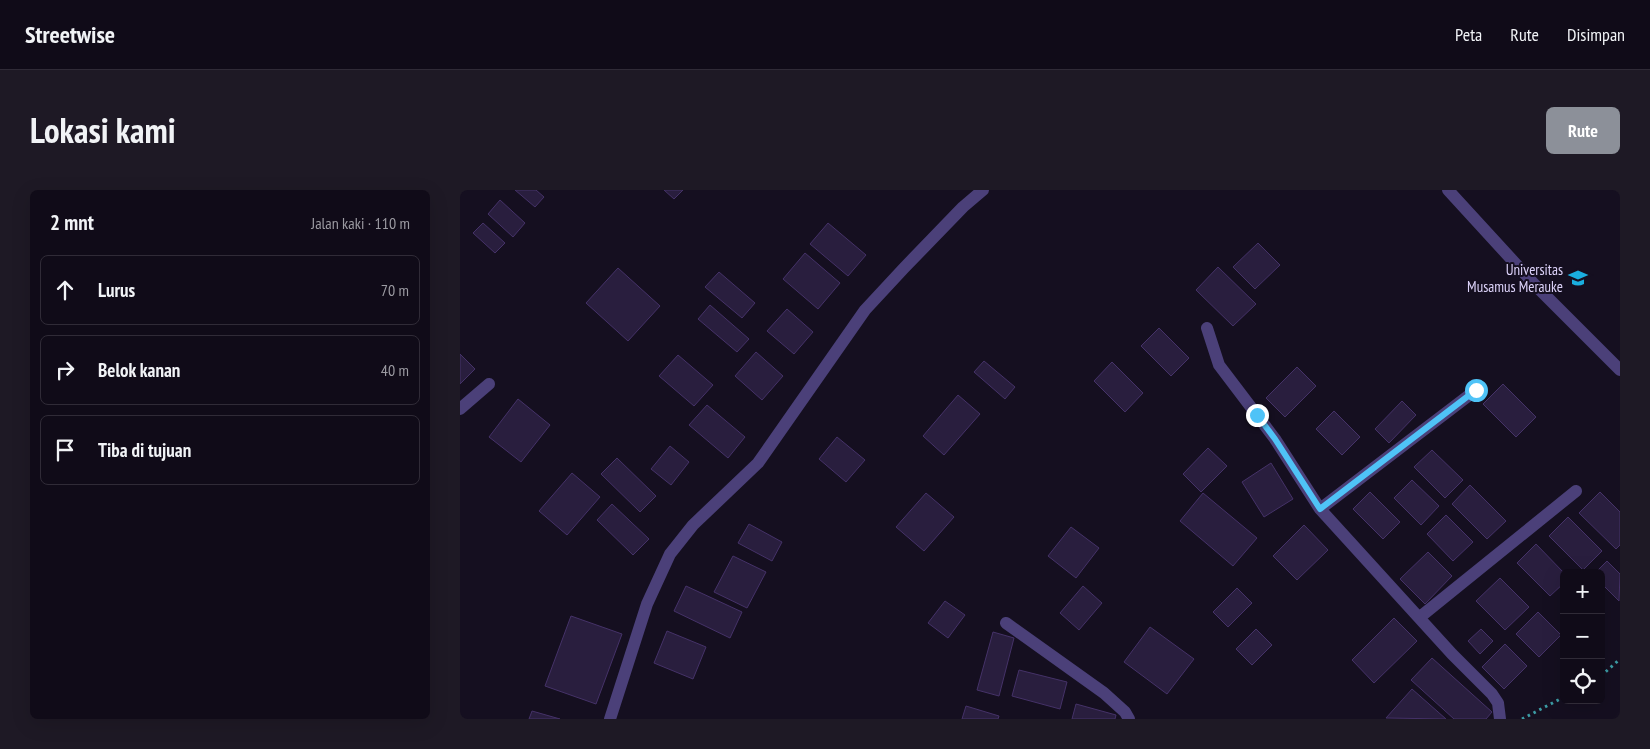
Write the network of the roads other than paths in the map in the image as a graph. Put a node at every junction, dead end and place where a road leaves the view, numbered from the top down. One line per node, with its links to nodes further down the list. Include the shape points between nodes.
1 (983, 190): 12 (street, via 865,310 758,463 693,525 670,554 647,604)
2 (1448, 190): 4 (street, via 1536,286)
3 (1207, 328): 9 (street, via 1219,365 1275,439)
4 (1620, 370)
5 (490, 384): 7 (street)
6 (1476, 390): 9 (street)
7 (460, 409)
8 (1576, 492): 10 (street)
9 (1320, 509): 10 (street)
10 (1420, 617): 14 (street, via 1492,694 1498,703)
11 (1006, 623): 13 (street, via 1104,693)
12 (610, 719)
13 (1129, 719)
14 (1500, 719)

